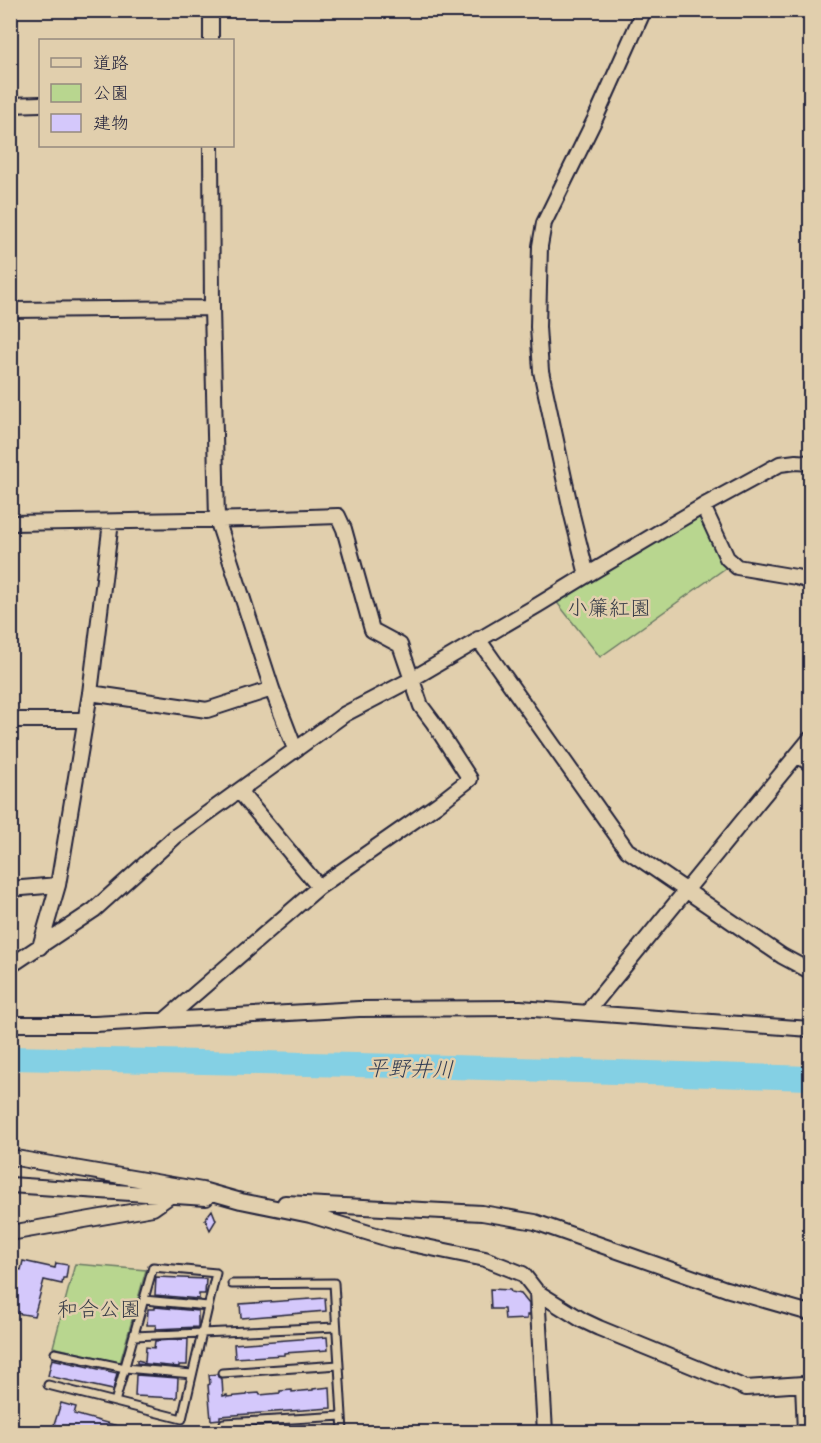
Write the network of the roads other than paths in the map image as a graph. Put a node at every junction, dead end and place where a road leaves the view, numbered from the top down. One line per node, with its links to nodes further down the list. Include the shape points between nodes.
1 (211, 10): 3 (street)
2 (644, 10): 14 (street, via 544,223 540,246 541,372)
3 (211, 39)
4 (39, 104): 5 (street)
5 (10, 105)
6 (211, 147): 7 (street)
7 (212, 308): 8 (street); 11 (street)
8 (10, 310)
9 (810, 463): 10 (street, via 780,464)
10 (703, 506): 14 (street); 15 (street, via 727,558 737,567)
11 (217, 519): 12 (street); 17 (street, via 338,516 372,630 400,645); 18 (street)
12 (111, 522): 13 (street); 19 (street)
13 (10, 523)
14 (587, 574): 16 (street)
15 (810, 581)
16 (478, 639): 17 (street); 30 (street, via 627,850)
17 (412, 679): 23 (street, via 345,714); 28 (street, via 421,706 470,779)
18 (272, 688): 19 (street, via 207,710); 23 (street)
19 (90, 693): 21 (street)
20 (10, 720): 21 (street)
21 (85, 720): 27 (street)
22 (810, 739): 24 (street)
23 (295, 749): 26 (street)
24 (798, 754): 25 (street); 30 (street)
25 (810, 764)
26 (239, 791): 28 (street); 31 (street, via 176,836 94,910)
27 (58, 885): 29 (street); 31 (street)
28 (319, 887): 35 (street)
29 (10, 888)
30 (687, 890): 33 (street); 34 (street)
31 (40, 947): 32 (street)
32 (10, 966)
33 (810, 971)
34 (590, 1013): 35 (street, via 520,1008 359,1009); 37 (street)
35 (165, 1020): 36 (street)
36 (10, 1024)
37 (810, 1029)
38 (10, 1157): 41 (street, via 202,1190)
39 (10, 1185): 40 (street)
40 (171, 1196): 41 (street); 42 (street, via 153,1208)
41 (242, 1201): 44 (street, via 310,1215 392,1240 485,1259 524,1274); 47 (street, via 482,1213 535,1222 726,1289)
42 (10, 1233)
43 (232, 1284): 48 (lane, via 334,1283)
44 (537, 1292): 61 (street); 62 (street, via 599,1328 746,1388 803,1384)
45 (144, 1300): 46 (lane); 46 (lane, via 153,1267 216,1272); 50 (lane)
46 (208, 1305): 49 (lane)
47 (810, 1313)
48 (336, 1327): 49 (lane); 52 (lane)
49 (202, 1333): 50 (lane); 54 (lane)
50 (134, 1336): 53 (lane)
51 (55, 1353): 53 (lane)
52 (339, 1365): 55 (lane); 58 (lane)
53 (125, 1368): 54 (lane); 57 (lane)
54 (192, 1374): 57 (lane, via 182,1419)
55 (222, 1374)
56 (48, 1385): 57 (lane)
57 (115, 1402)
58 (342, 1416): 59 (lane); 60 (lane)
59 (224, 1423)
60 (343, 1432)
61 (545, 1432)
62 (805, 1432)

